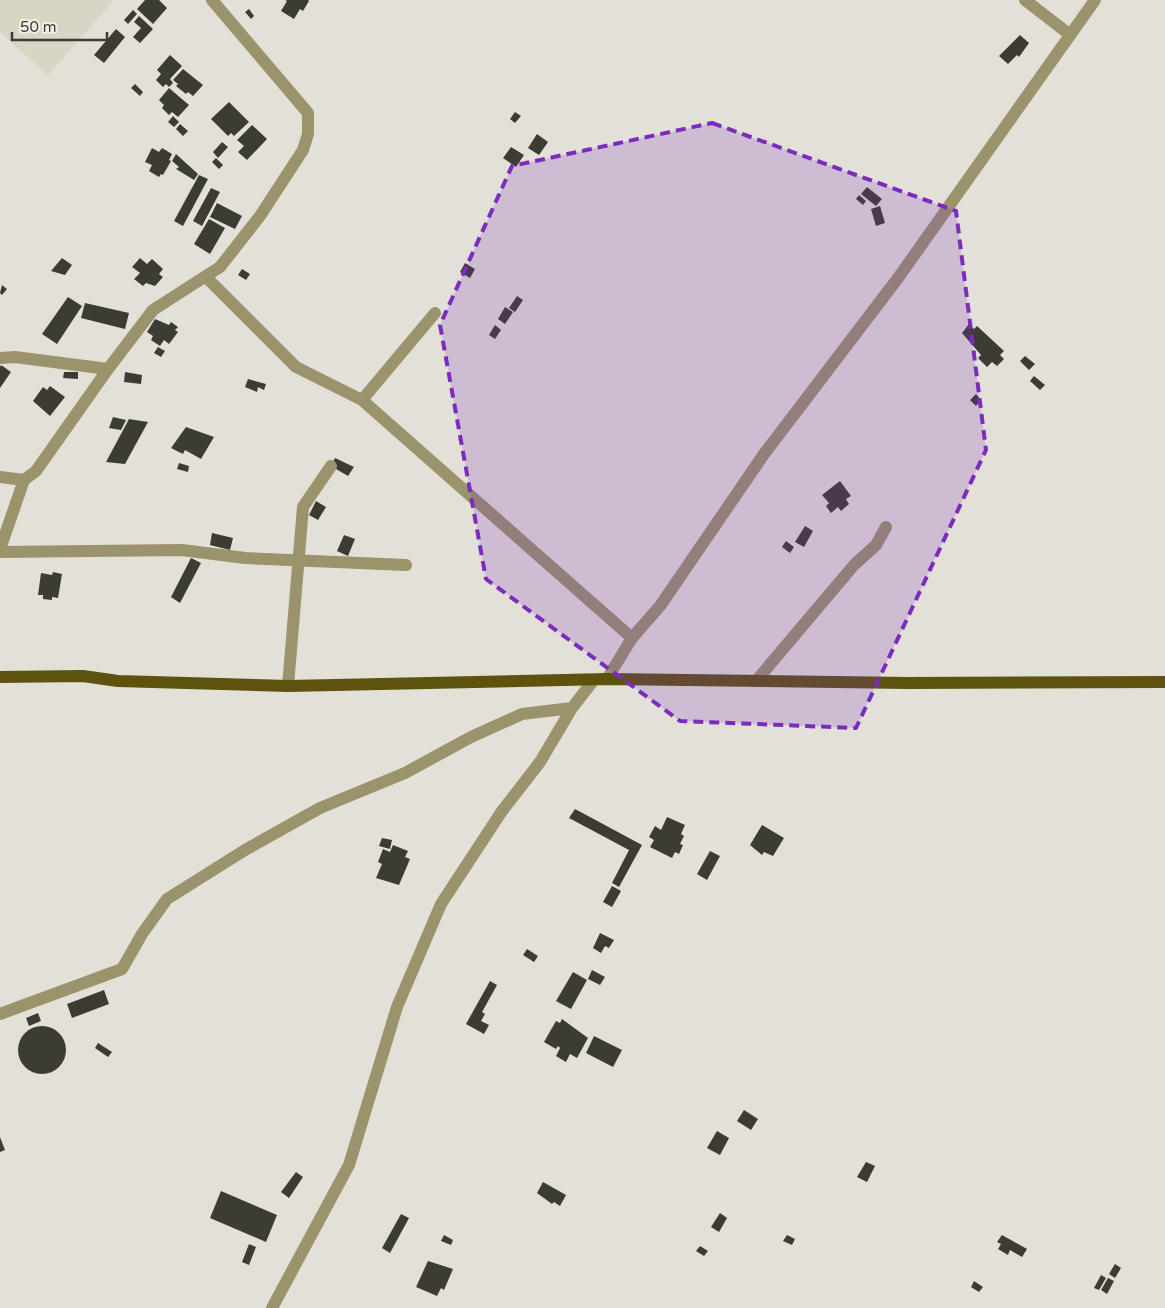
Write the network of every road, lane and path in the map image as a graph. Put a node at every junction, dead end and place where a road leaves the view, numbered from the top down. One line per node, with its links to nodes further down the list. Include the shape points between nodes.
1 (212, 0): 5 (street, via 308,113 308,134 303,150 260,216 220,267)
2 (1025, 0): 4 (street)
3 (1094, 0): 4 (street)
4 (1069, 34): 17 (street, via 898,278 764,454 660,606)
5 (206, 277): 8 (street, via 153,310); 9 (street, via 296,367)
6 (435, 313): 9 (street)
7 (0, 358): 8 (street, via 16,357)
8 (108, 369): 12 (street, via 36,471)
9 (362, 400): 17 (street)
10 (331, 466): 15 (street, via 303,507)
11 (0, 477): 12 (street)
12 (24, 480): 14 (street)
13 (886, 528): 21 (street, via 876,545 854,565)
14 (0, 551): 15 (street, via 182,550)
15 (298, 562): 16 (street); 23 (street)
16 (406, 565)
17 (632, 638): 19 (street)
18 (0, 677): 23 (main road, via 83,676 118,681)
19 (607, 679): 20 (main road); 21 (main road)
20 (593, 681): 23 (main road); 24 (street)
21 (756, 681): 22 (main road)
22 (1165, 682)
23 (288, 686)
24 (572, 708): 25 (street, via 522,714 471,737 406,773 320,808 167,899 122,969); 26 (street, via 540,762 502,812 441,904 396,1007 349,1165)
25 (0, 1014)
26 (272, 1308)

